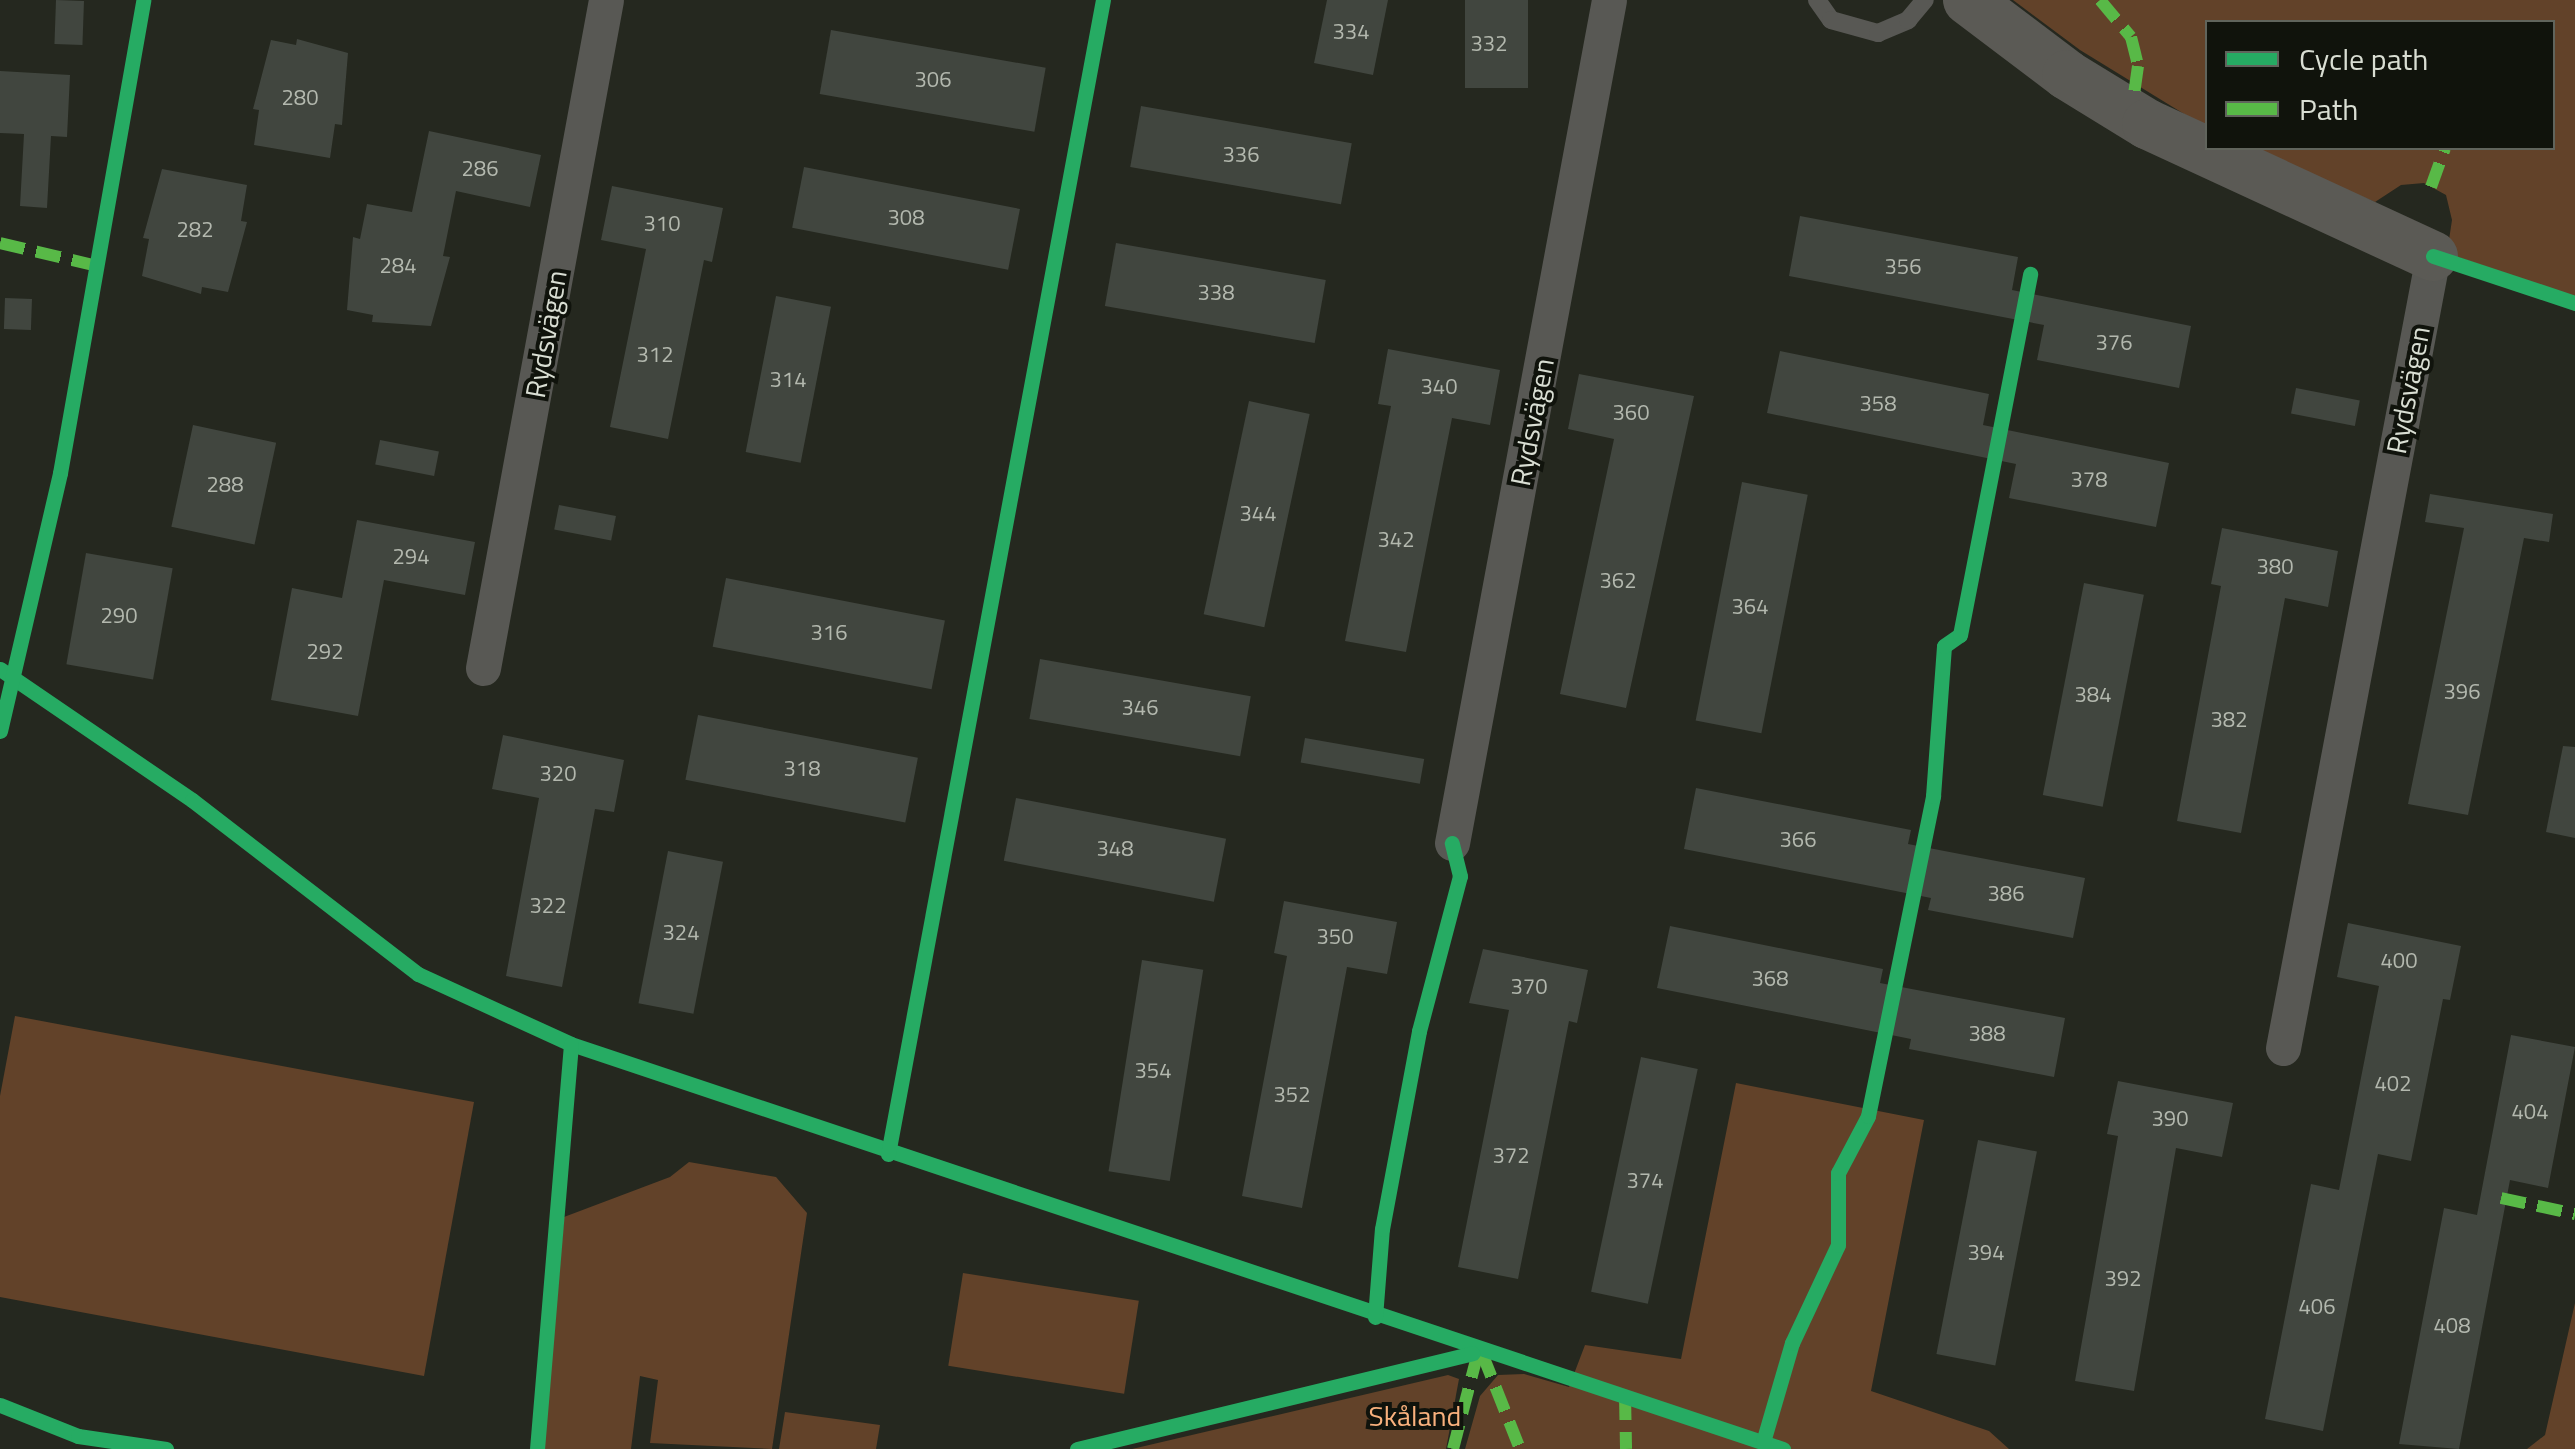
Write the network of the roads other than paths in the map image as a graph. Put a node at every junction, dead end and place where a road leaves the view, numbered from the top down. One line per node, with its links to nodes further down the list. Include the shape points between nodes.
1 (606, 0): 7 (street, Rydsvägen)
2 (1609, 0): 8 (street, Rydsvägen)
3 (1817, 0): 4 (lane, via 1831,20 1878,34 1908,20)
4 (1924, 0)
5 (1968, 0): 6 (street, Rydsvägen, via 2067,76 2147,124)
6 (2434, 256): 9 (street, Rydsvägen)
7 (483, 668)
8 (1452, 842)
9 (2283, 1048)

